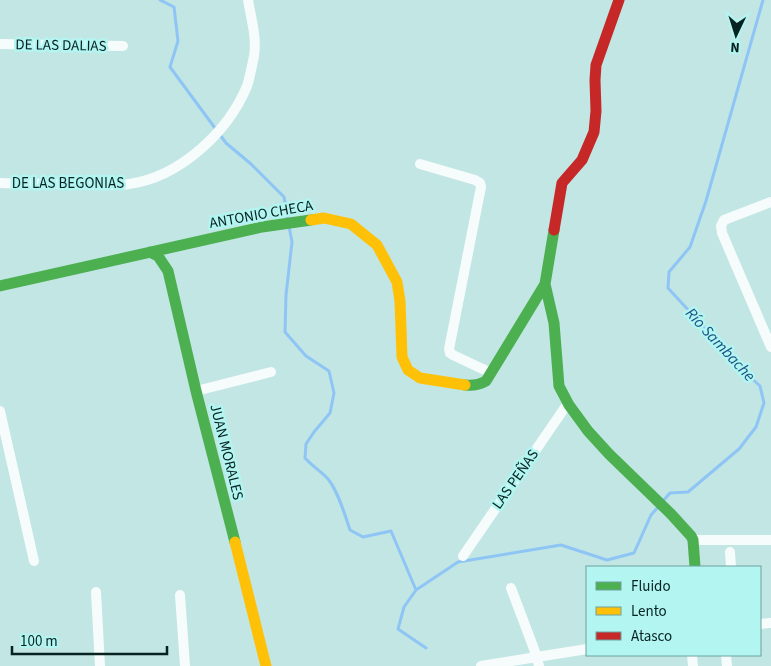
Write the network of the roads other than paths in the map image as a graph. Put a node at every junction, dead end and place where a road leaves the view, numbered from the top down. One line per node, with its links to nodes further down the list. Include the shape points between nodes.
1 (248, 0): 6 (street, DE LAS BEGONIAS, via 255,37 248,84 217,134 197,152 169,171 130,184)
2 (620, 0): 9 (street, via 596,65 594,132 582,160 562,182)
3 (0, 44): 4 (street, DE LAS DALIAS)
4 (123, 46)
5 (420, 164): 13 (street, via 480,183 449,349 453,355)
6 (0, 183)
7 (771, 202): 11 (street, via 724,220 721,226)
8 (150, 252): 10 (street, ANTONIO CHECA); 13 (street, ANTONIO CHECA, via 262,227 324,218 351,224 376,245 397,282 402,357 408,370 420,378 470,386 486,381); 14 (street, JUAN MORALES, via 158,256 168,271)
9 (545, 284): 13 (street, ANTONIO CHECA); 15 (street, via 554,323 559,386)
10 (0, 286)
11 (771, 347)
12 (272, 372): 14 (street)
13 (491, 373)
14 (196, 391): 31 (street, JUAN MORALES)
15 (568, 403): 17 (street, via 598,442); 20 (street, LAS PEÑAS)
16 (0, 411): 21 (street)
17 (694, 540): 18 (street); 22 (street)
18 (771, 540)
19 (730, 552): 23 (street)
20 (463, 556)
21 (34, 560)
22 (695, 566)
23 (731, 566)
24 (511, 588): 28 (street)
25 (96, 592): 29 (street)
26 (180, 595): 30 (street)
27 (586, 649): 28 (street)
28 (538, 662): 32 (street)
29 (100, 666)
30 (185, 666)
31 (266, 666)
32 (481, 666)

